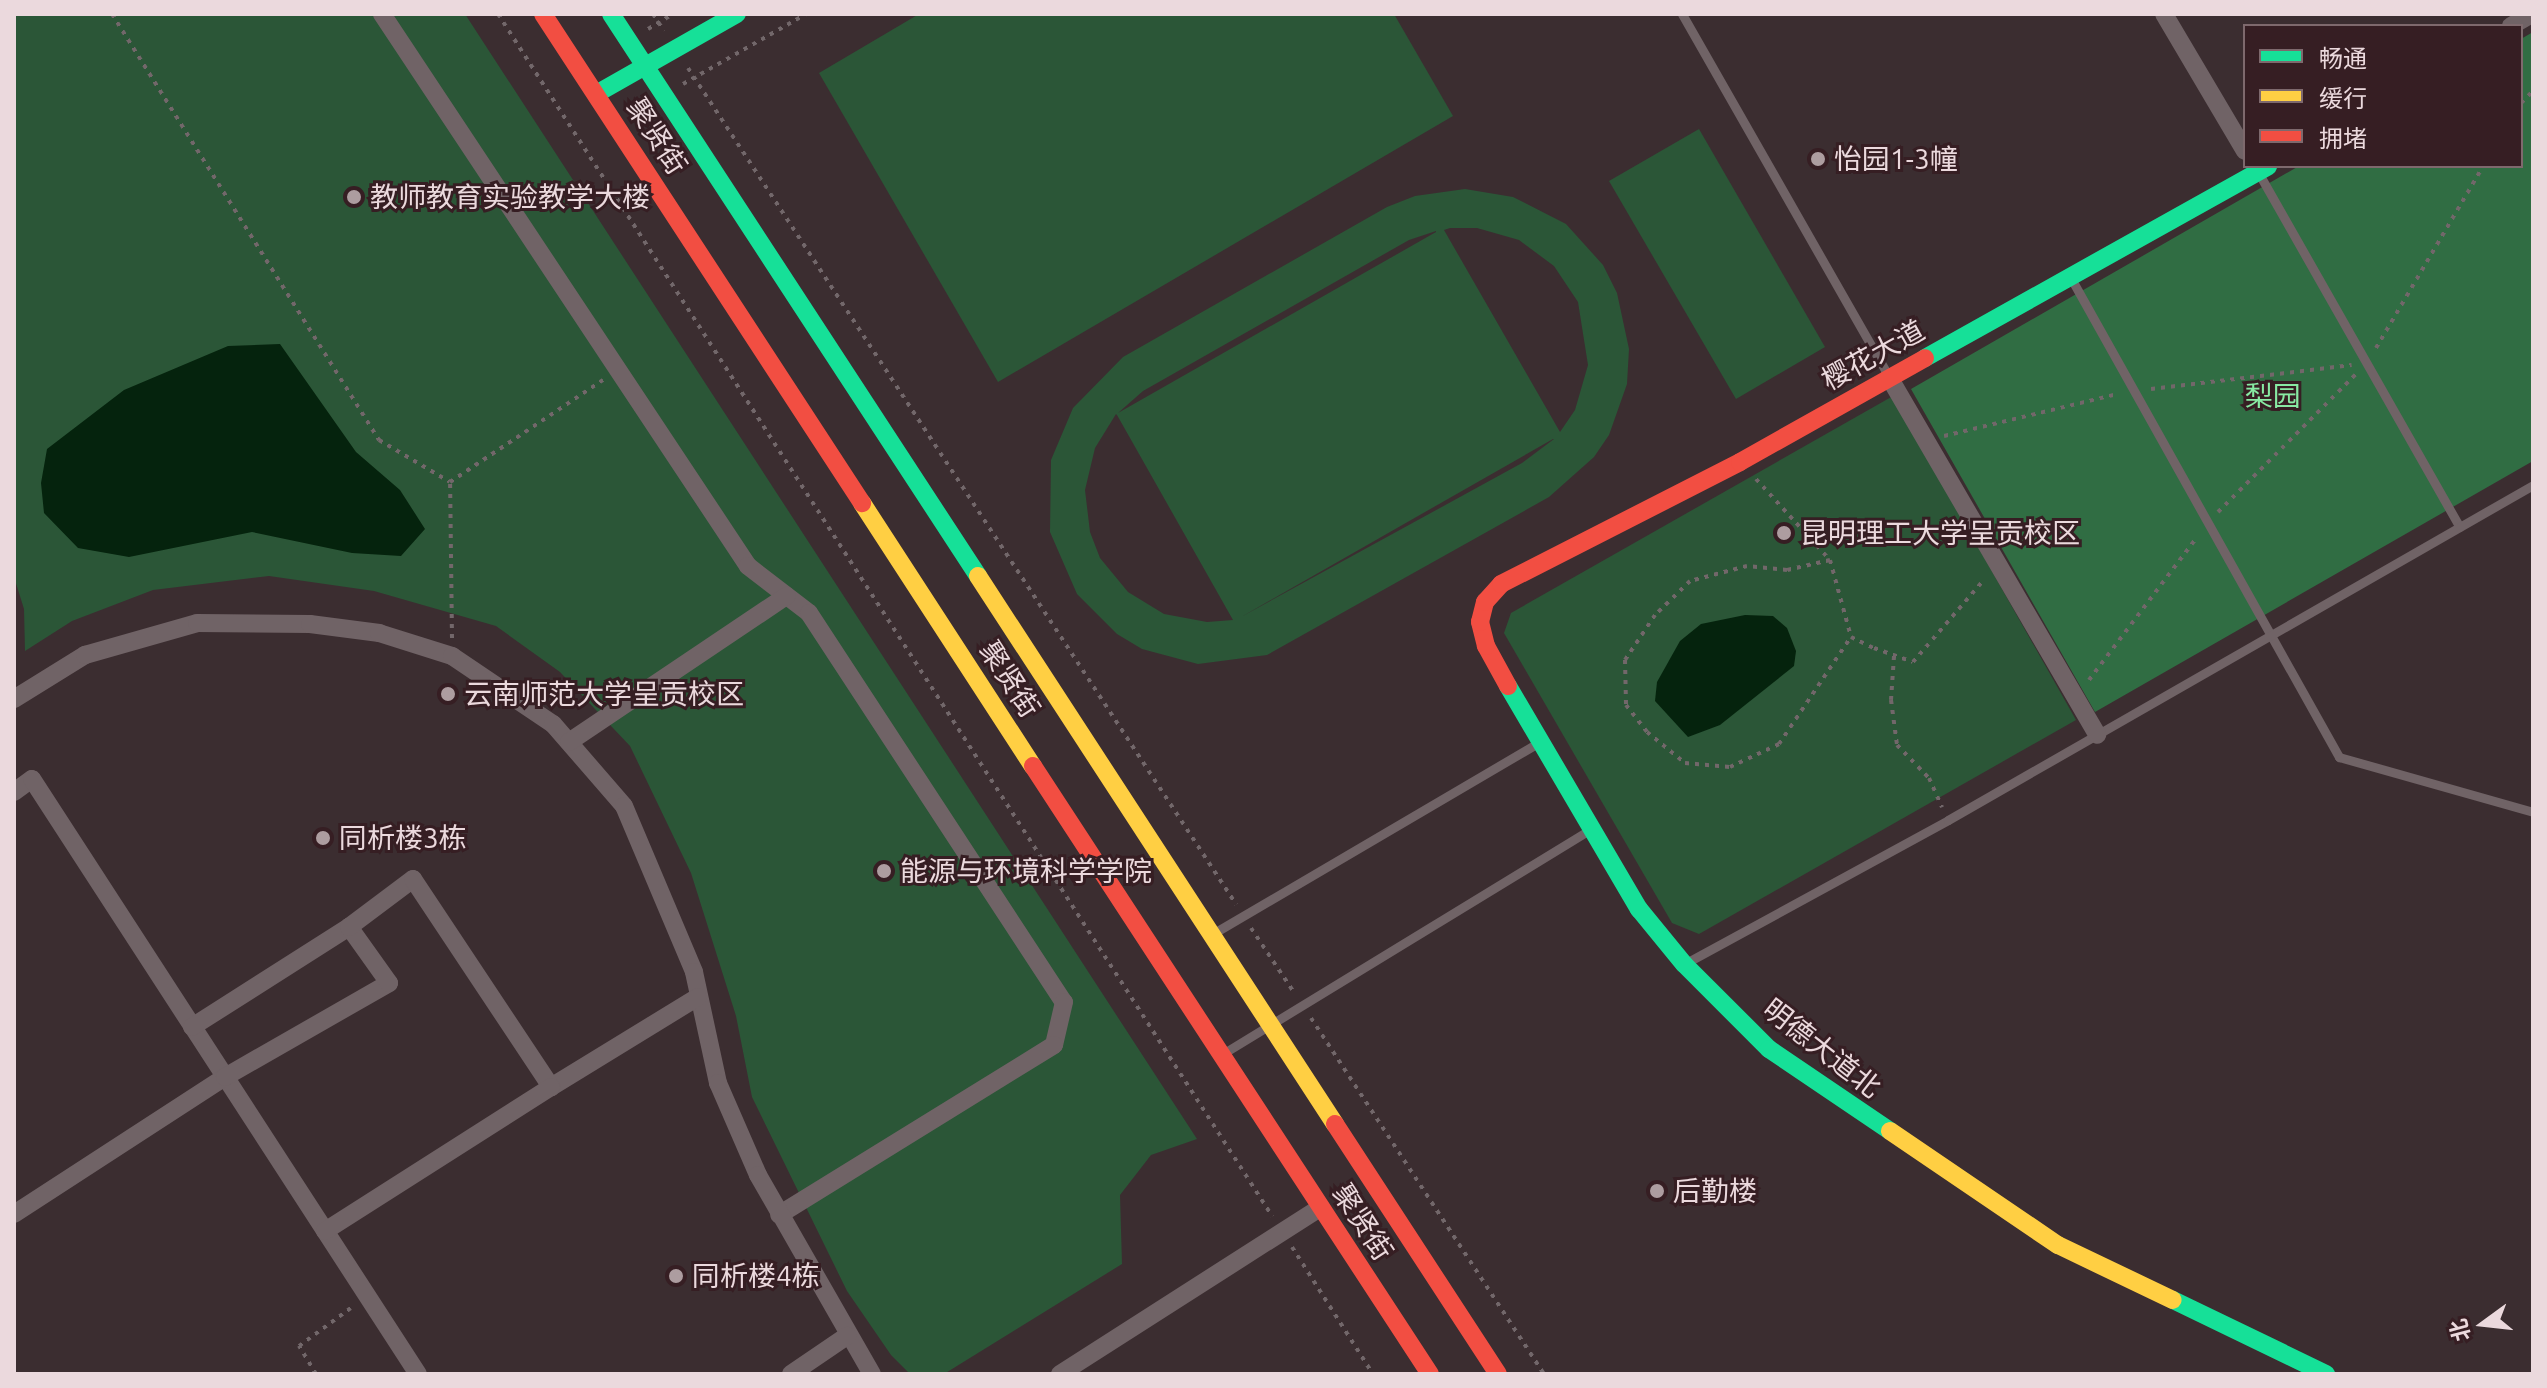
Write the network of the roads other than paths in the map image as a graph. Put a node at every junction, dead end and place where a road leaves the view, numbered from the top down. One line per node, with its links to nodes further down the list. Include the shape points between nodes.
1 (382, 14): 18 (street, via 748,566)
2 (543, 14): 10 (main road, 聚贤街)
3 (611, 14): 9 (main road, 聚贤街)
4 (737, 14): 9 (main road)
5 (1682, 14): 14 (lane)
6 (2164, 14): 11 (street)
7 (2532, 14): 8 (street)
8 (2514, 24)
9 (646, 66): 10 (main road); 28 (main road, 聚贤街)
10 (596, 94): 33 (main road, 聚贤街)
11 (2243, 148)
12 (2260, 168): 13 (main road, 樱花大道); 16 (lane)
13 (2072, 280): 14 (main road, 樱花大道); 19 (lane)
14 (1889, 377): 17 (main road, 樱花大道, via 1740,462); 21 (street)
15 (2533, 485): 16 (lane)
16 (2460, 527): 19 (lane)
17 (1501, 584): 23 (main road, 明德大道北, via 1485,602 1480,622 1486,646)
18 (786, 596): 22 (street); 38 (street, via 809,613 1064,1002 1054,1045)
19 (2268, 637): 21 (lane); 25 (lane, via 2339,757)
20 (14, 699): 22 (street, via 85,655 197,623 310,624 379,633 452,656 553,724)
21 (2097, 735): 29 (lane)
22 (569, 742): 30 (street, via 624,806 694,972)
23 (1539, 743): 26 (main road, 明德大道北); 28 (lane)
24 (14, 792): 32 (street, via 32,779)
25 (2533, 812)
26 (1590, 830): 29 (main road, 明德大道北, via 1639,909); 31 (lane)
27 (349, 927): 32 (street); 34 (street, via 389,983); 35 (street, via 413,879)
28 (1210, 935): 31 (main road, 聚贤街)
29 (1684, 964): 47 (main road, 明德大道北, via 1769,1049 2058,1245)
30 (698, 997): 35 (street); 38 (street, via 718,1083)
31 (1270, 1026): 33 (lane); 46 (main road, 聚贤街)
32 (192, 1027): 34 (street)
33 (1221, 1055): 36 (main road, 聚贤街)
34 (225, 1077): 37 (street); 39 (street)
35 (551, 1087): 39 (street)
36 (1320, 1208): 44 (street); 45 (main road, 聚贤街)
37 (14, 1214)
38 (779, 1215): 40 (street)
39 (325, 1231): 41 (street)
40 (847, 1336): 42 (street); 43 (street)
41 (418, 1374)
42 (791, 1374)
43 (872, 1374)
44 (1060, 1374)
45 (1430, 1374)
46 (1498, 1374)
47 (2326, 1374)

